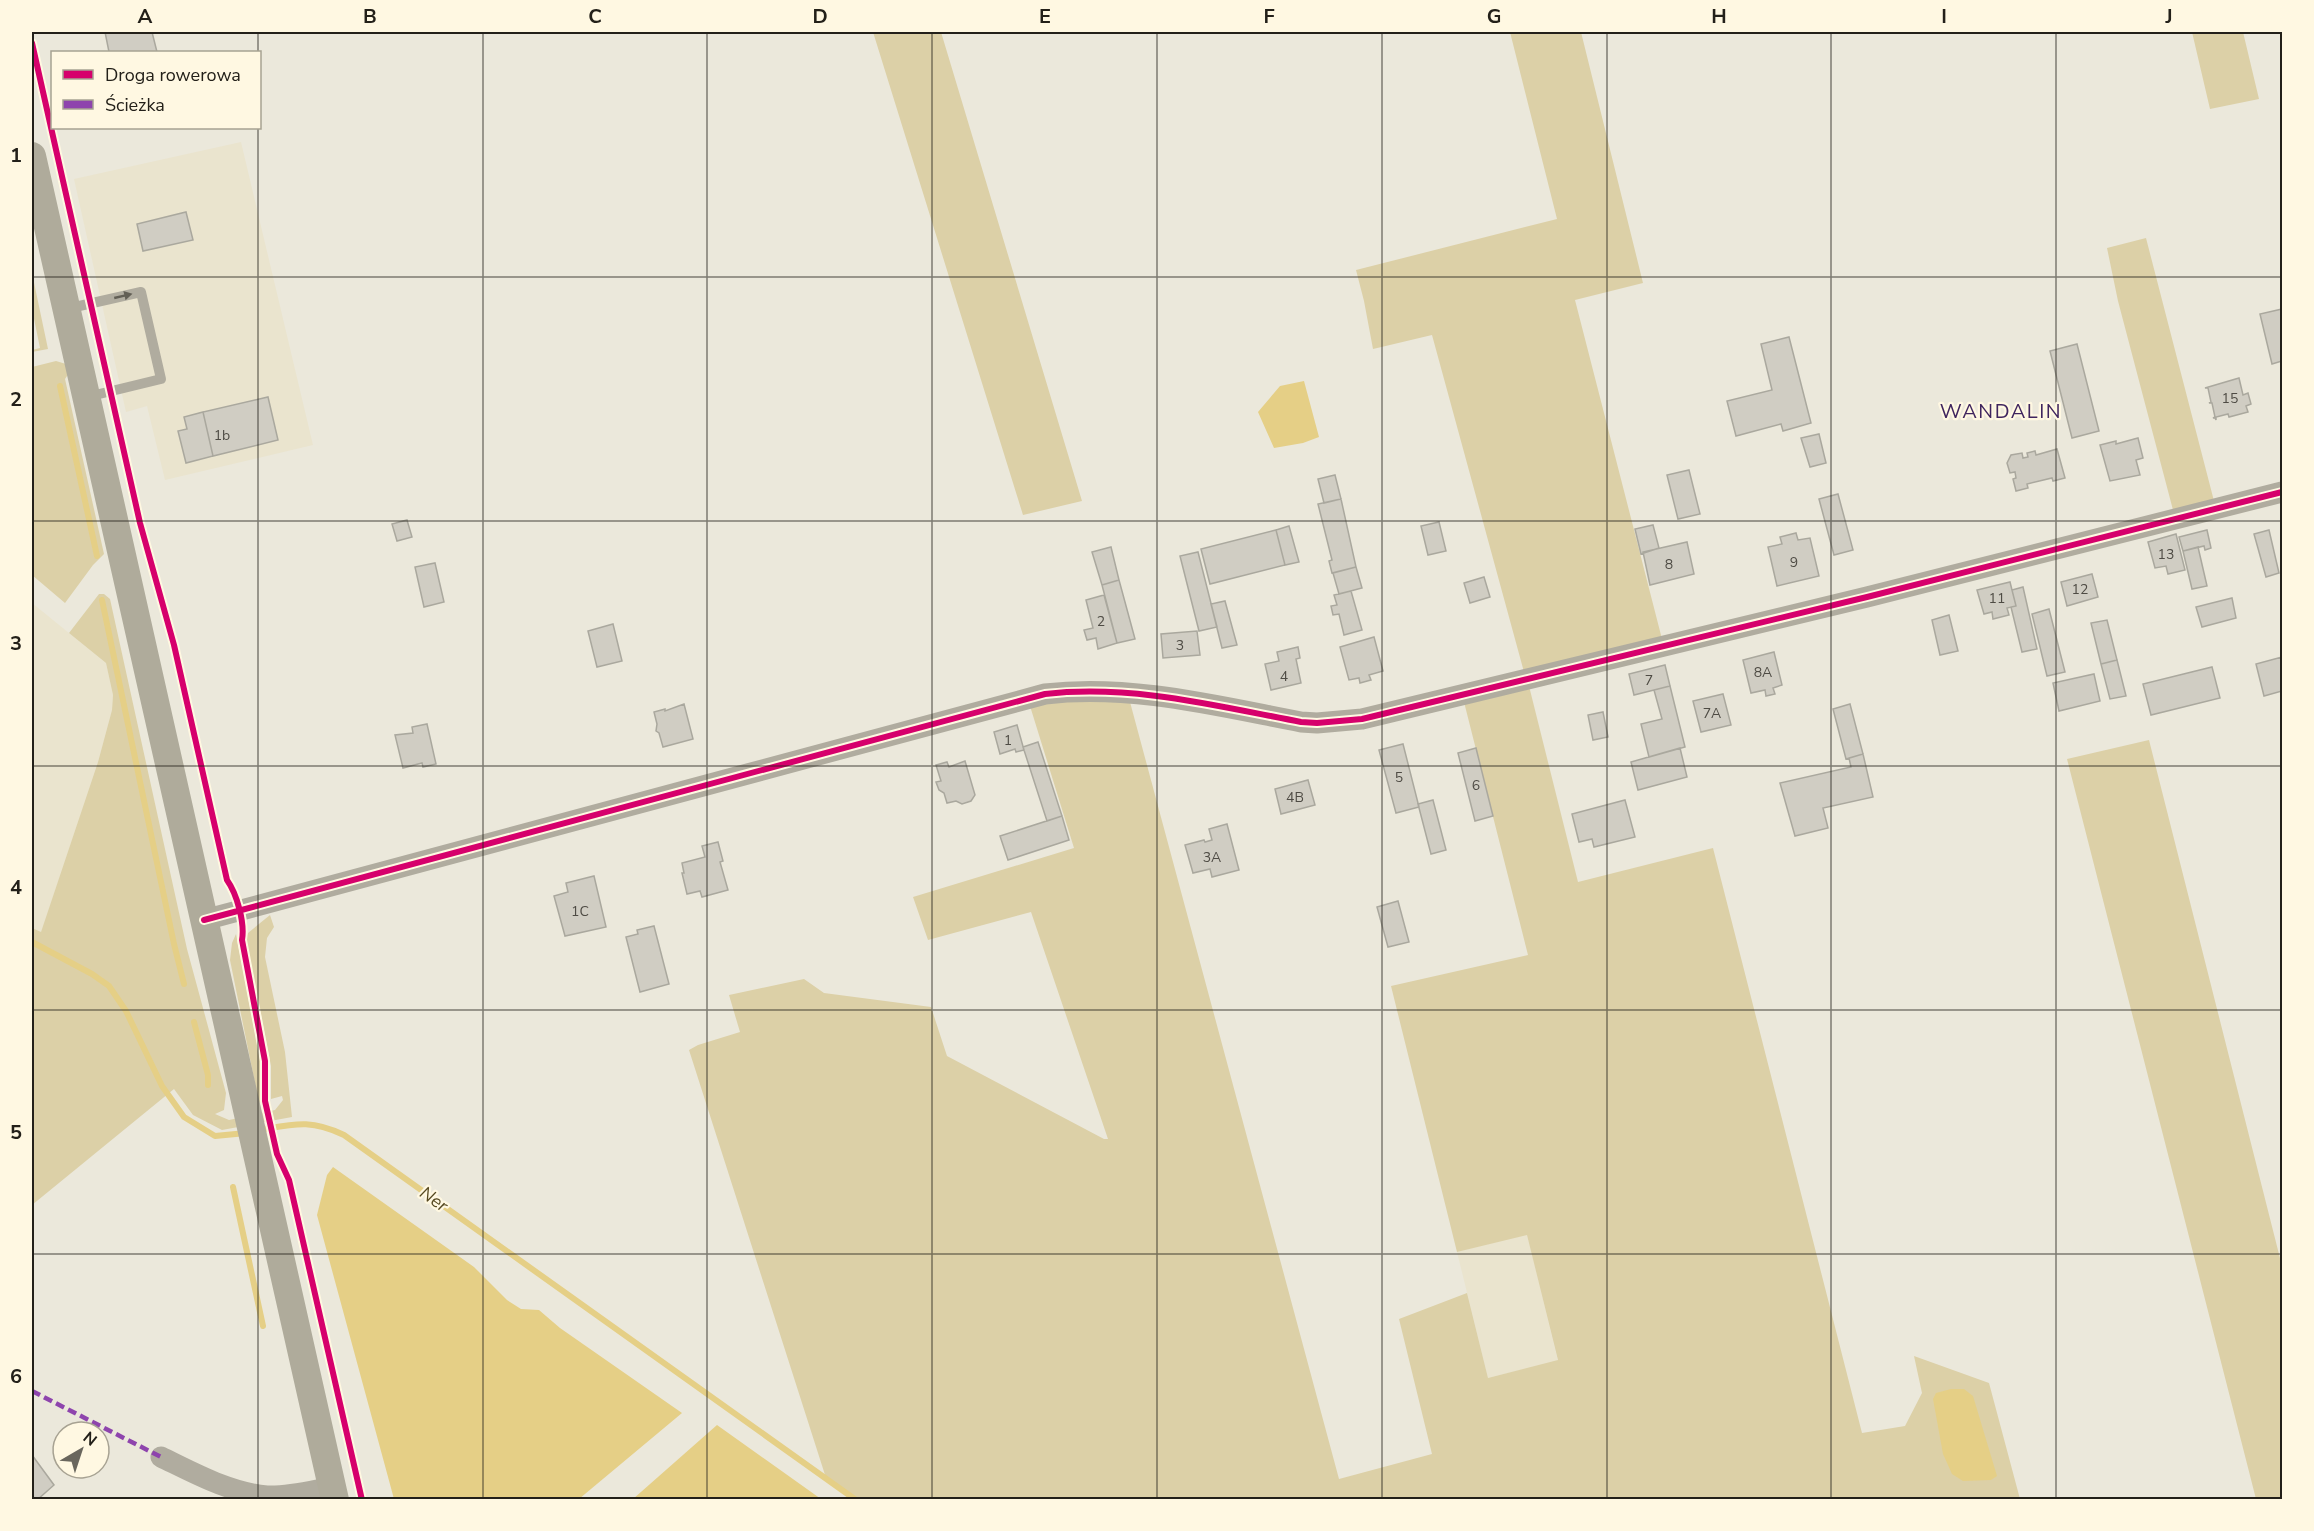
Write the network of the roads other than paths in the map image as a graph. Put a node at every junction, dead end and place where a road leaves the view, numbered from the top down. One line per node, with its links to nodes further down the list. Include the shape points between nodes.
1 (32, 156): 2 (main road)
2 (66, 309): 3 (main road); 3 (lane, one-way to 3, via 141,292 161,379)
3 (87, 397): 5 (main road)
4 (2283, 492): 5 (street, via 1362,719 1301,722 1155,695 1105,690 1045,694)
5 (204, 920): 7 (main road)
6 (161, 1457): 7 (street, via 251,1494)
7 (334, 1493)

